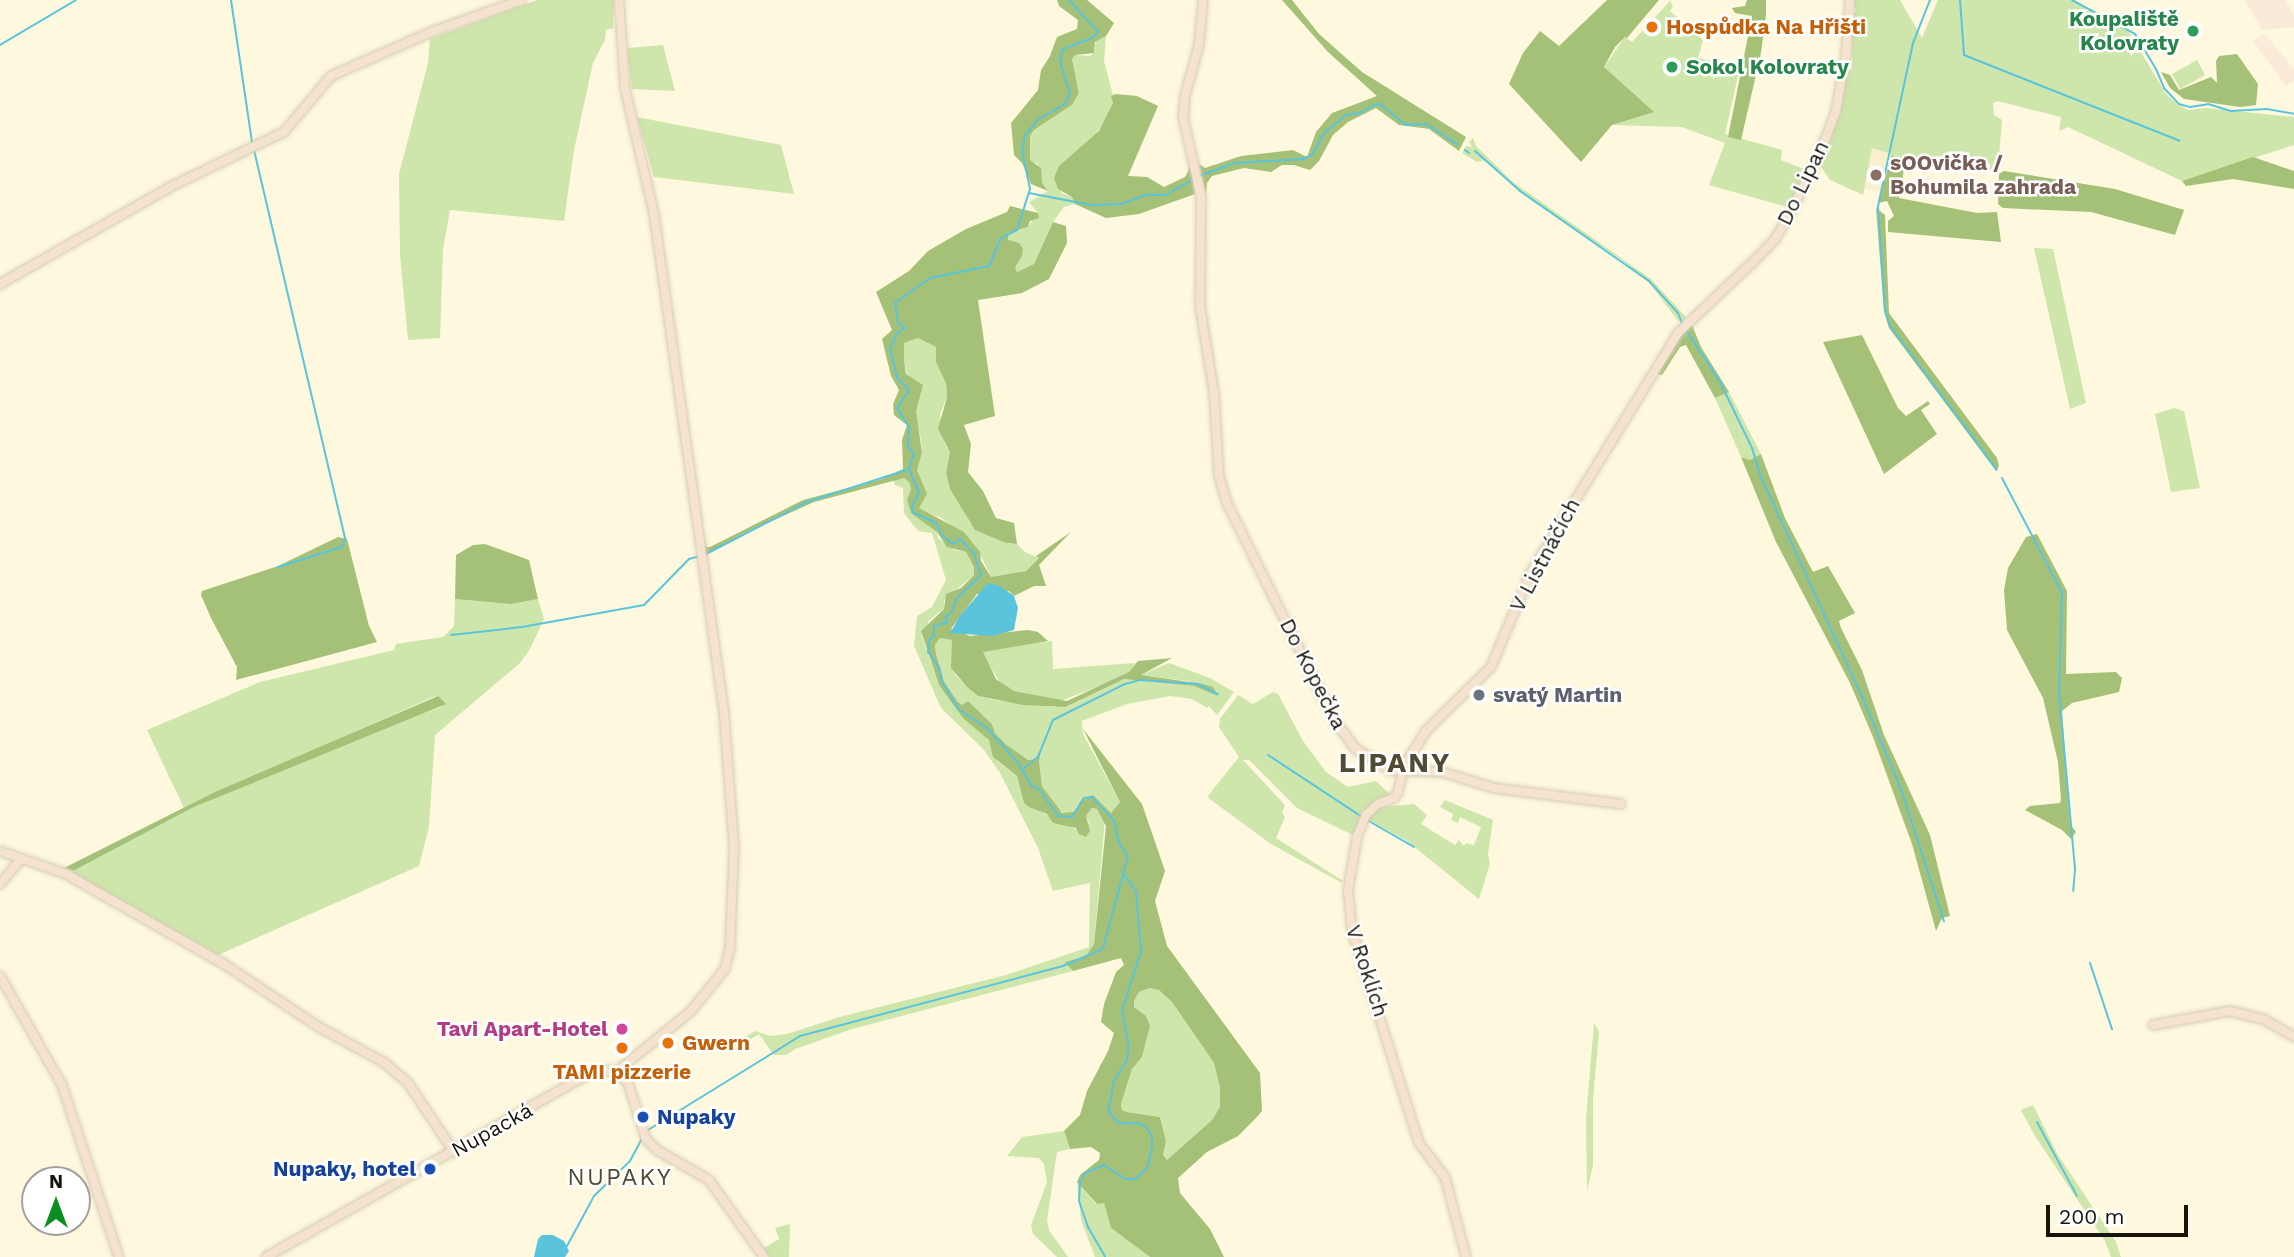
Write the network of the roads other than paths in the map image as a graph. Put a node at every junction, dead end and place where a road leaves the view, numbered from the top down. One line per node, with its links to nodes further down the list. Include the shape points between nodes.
1 (522, 0): 5 (street, via 331,76 284,132 170,187)
2 (619, 0): 15 (street, via 625,88 654,214 724,712 734,846 730,947 724,970 690,1012)
3 (1203, 0): 7 (street, Do Kopečka, via 1199,45 1183,107 1200,183 1200,306 1214,392 1219,476 1226,501 1334,720 1347,739 1377,765)
4 (1850, 0): 6 (street, Do Lipan, via 1839,100 1820,153 1788,216 1756,259)
5 (0, 284)
6 (1681, 328): 7 (street, V Listnáčích, via 1530,574 1491,667 1426,731)
7 (1402, 772): 8 (street, Do Kopečka, via 1441,772 1494,788); 20 (street, V Roklích, via 1394,798 1373,808 1364,819 1350,865 1348,911 1419,1143 1446,1177)
8 (1621, 804)
9 (0, 851): 10 (street)
10 (21, 859): 11 (street); 16 (street, via 66,874 385,1063 408,1083)
11 (0, 884)
12 (0, 976): 17 (street, via 62,1085)
13 (2153, 1025): 14 (street, via 2230,1011 2265,1020)
14 (2294, 1037)
15 (616, 1072): 16 (street, Nupacká, via 592,1072); 19 (street, via 628,1083 644,1136 657,1150 709,1180)
16 (454, 1152): 18 (street, Nupacká)
17 (119, 1257)
18 (266, 1257)
19 (764, 1257)
20 (1466, 1257)

